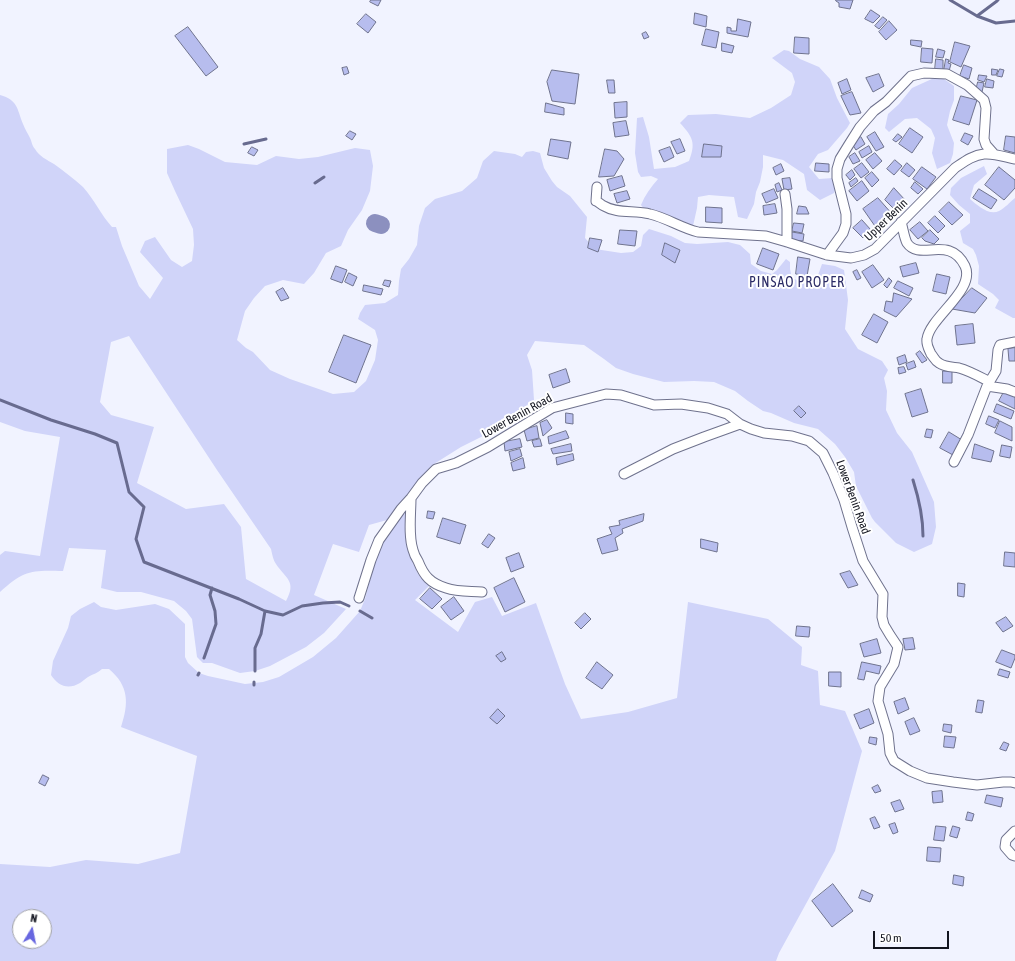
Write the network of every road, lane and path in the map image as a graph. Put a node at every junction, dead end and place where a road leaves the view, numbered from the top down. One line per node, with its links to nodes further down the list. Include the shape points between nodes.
1 (994, 154): 2 (street, Upper Benin); 5 (street, Upper Benin, via 976,156 955,168); 7 (street, via 984,139 984,100 947,74 924,73 911,76 860,127 840,159 837,178 846,224 843,233)
2 (1015, 159)
3 (597, 187): 6 (street, Upper Benin, via 596,200 605,207 617,211 648,213 698,232 766,236)
4 (785, 194): 6 (street)
5 (901, 222): 7 (street, Upper Benin, via 875,249 864,255 851,258); 9 (street, via 907,242 913,248 948,250 959,257 966,268 966,281 961,290 927,338 935,361 940,365 970,372)
6 (787, 242): 7 (street, Upper Benin)
7 (827, 255)
8 (1015, 342): 9 (street, via 1000,345 996,371)
9 (989, 384): 10 (street); 12 (street)
10 (1015, 392)
11 (740, 424): 13 (street, via 673,449); 14 (street, Lower Benin Road, via 726,414 708,408 681,404 654,405 621,395 606,394 552,408 488,447 456,463 436,469); 17 (street, Lower Benin Road, via 764,433 809,441 823,453 833,474 863,561 883,594 884,624 898,647 894,664 880,687 878,701 894,761 927,778 977,785)
12 (954, 462)
13 (624, 474)
14 (411, 498): 15 (street, via 411,538 422,572 435,584 468,592); 16 (street, Lower Benin Road, via 379,540)
15 (482, 592)
16 (359, 598)
17 (1015, 783)
18 (1015, 831): 19 (street, via 1006,840 1005,847)
19 (1015, 856)

